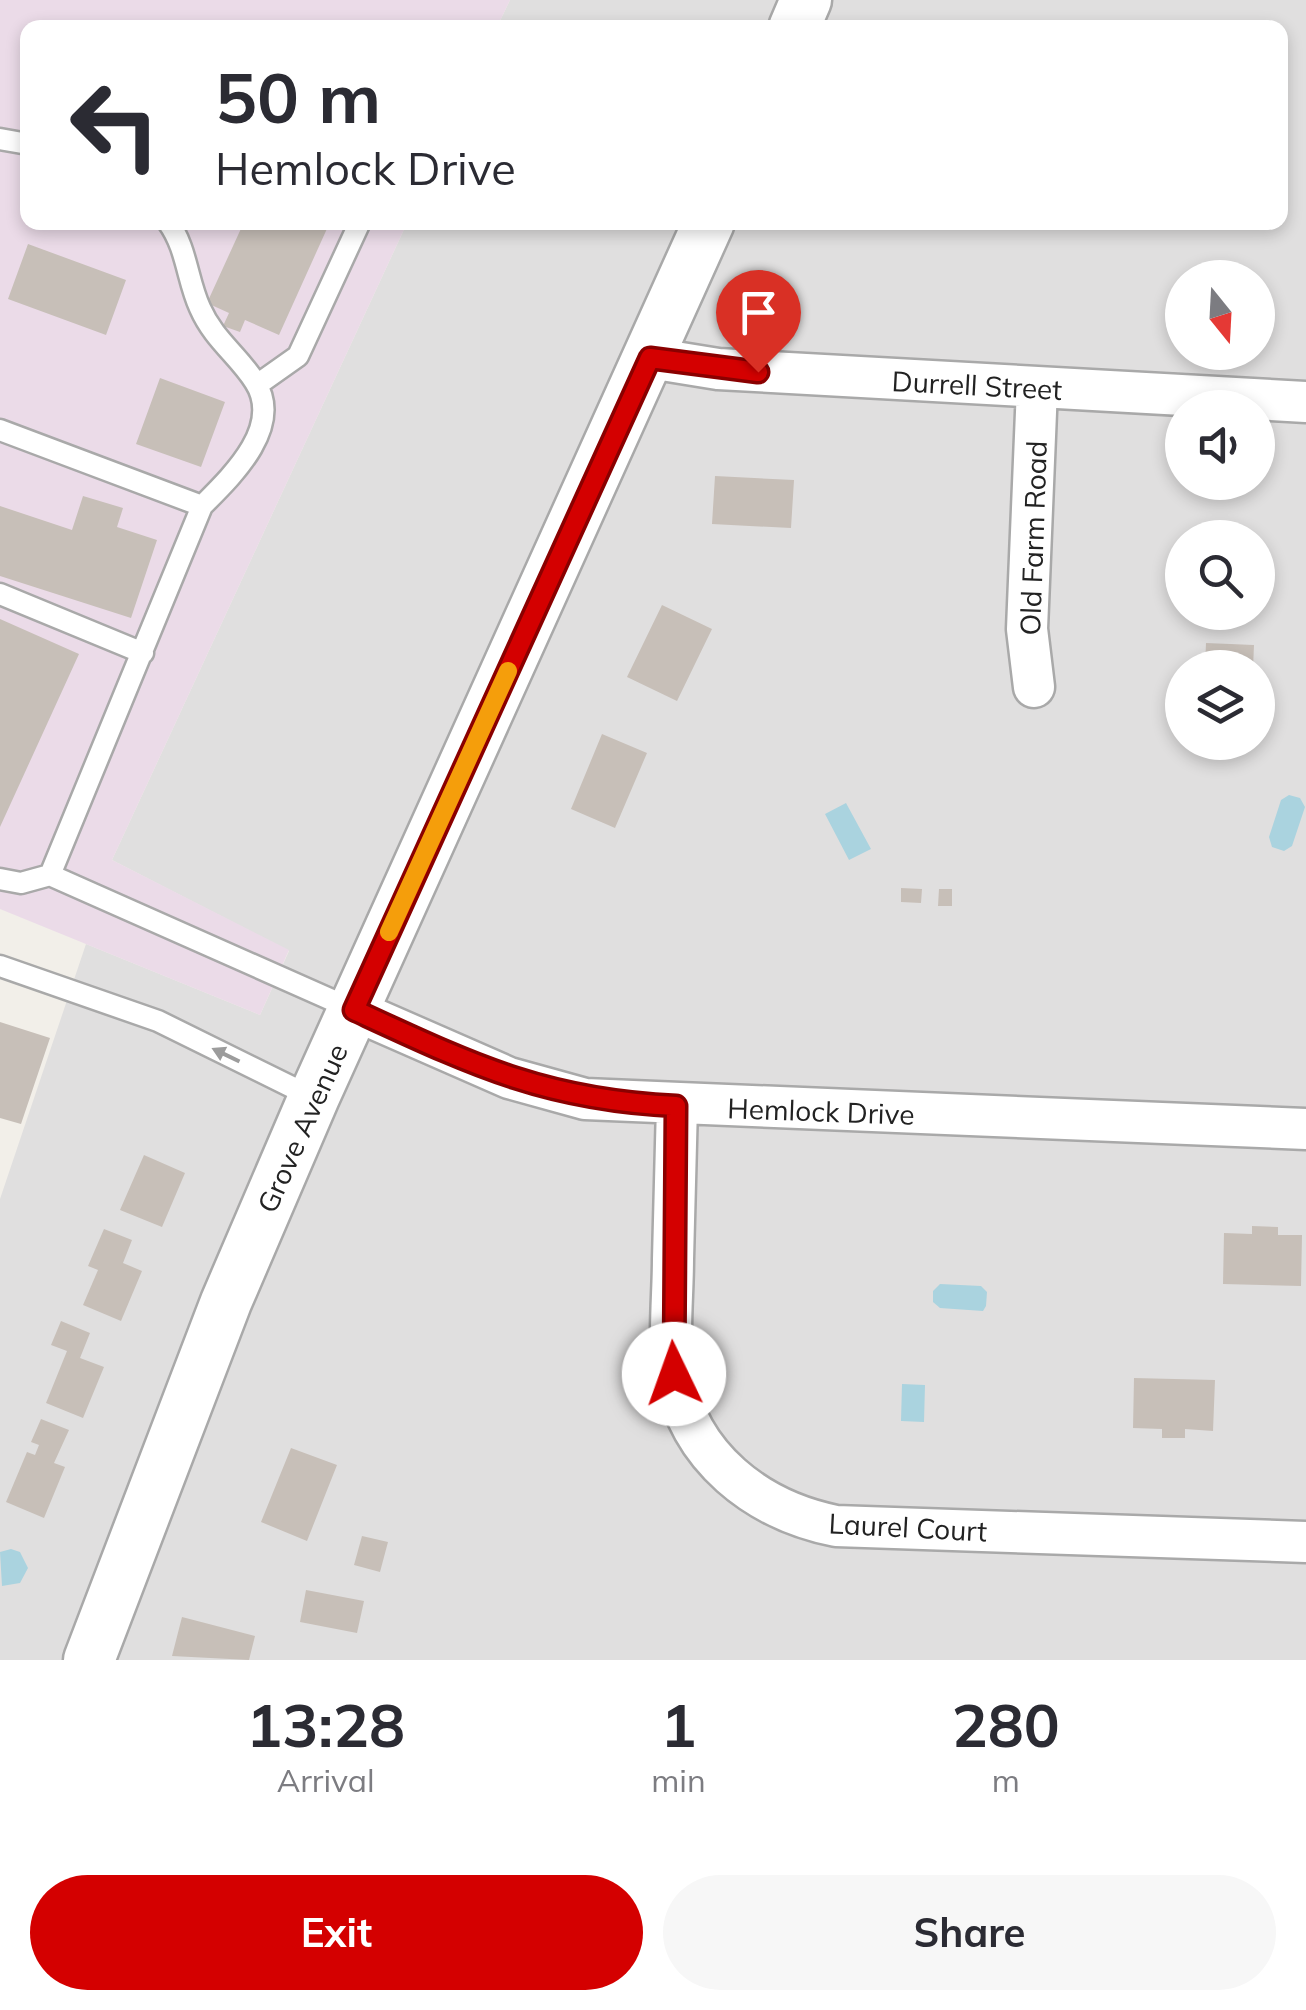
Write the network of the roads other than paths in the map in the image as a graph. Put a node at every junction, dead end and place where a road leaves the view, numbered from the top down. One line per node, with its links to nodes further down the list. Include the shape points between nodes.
1 (171, 230): 5 (lane, via 220,345)
2 (356, 230): 5 (lane, via 298,356)
3 (706, 230): 4 (street, Grove Avenue)
4 (650, 358): 6 (street, Durrell Street, via 718,369); 16 (street, Grove Avenue)
5 (257, 385): 9 (lane, via 262,418 242,466)
6 (1037, 388): 7 (street, Durrell Street); 12 (street, Old Farm Road, via 1027,629)
7 (1306, 402)
8 (0, 430): 9 (lane)
9 (202, 506): 11 (lane)
10 (0, 594): 11 (lane)
11 (143, 653): 13 (lane)
12 (1034, 688)
13 (50, 875): 14 (lane, via 21,883); 16 (lane)
14 (0, 879)
15 (0, 966): 17 (lane, one-way to 15, via 158,1021)
16 (354, 1010): 17 (street, Grove Avenue); 18 (street, Hemlock Drive, via 551,1092)
17 (314, 1098): 21 (street, Grove Avenue, via 219,1320)
18 (676, 1106): 19 (street, Hemlock Drive); 20 (street, Laurel Court, via 674,1374 694,1428 728,1475 752,1494 806,1520 836,1526)
19 (1306, 1129)
20 (1306, 1542)
21 (90, 1660)

